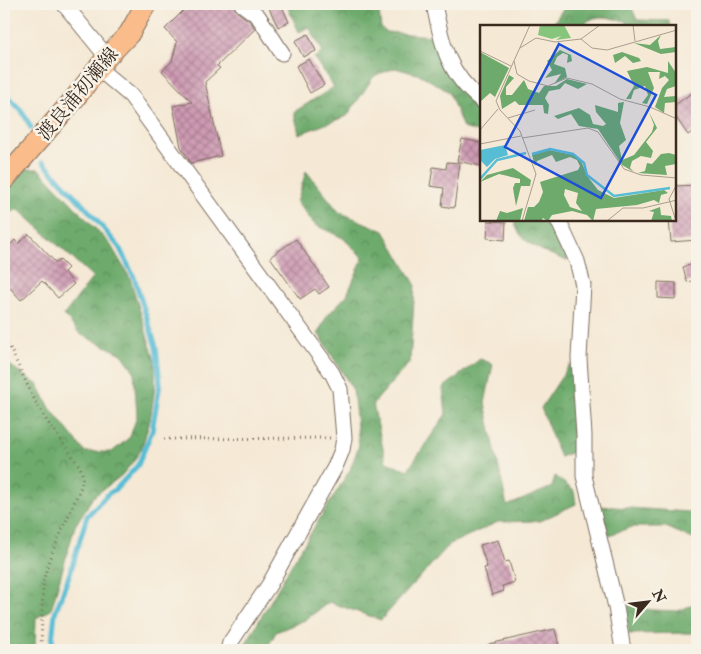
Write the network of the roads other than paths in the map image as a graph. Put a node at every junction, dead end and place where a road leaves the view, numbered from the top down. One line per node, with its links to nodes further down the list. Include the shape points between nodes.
1 (64, 4): 6 (street)
2 (146, 4): 6 (main road, 渡良浦初瀬線, via 129,34)
3 (242, 4): 5 (street, via 258,16)
4 (434, 4): 7 (street, via 447,59 457,77)
5 (282, 53)
6 (103, 63): 8 (main road, 渡良浦初瀬線); 10 (street, via 131,96 332,373 340,389 344,438 335,467 269,585)
7 (480, 99)
8 (4, 180)
9 (558, 221): 11 (street, via 577,261 583,285 579,358 584,476 616,607)
10 (228, 650)
11 (623, 650)

